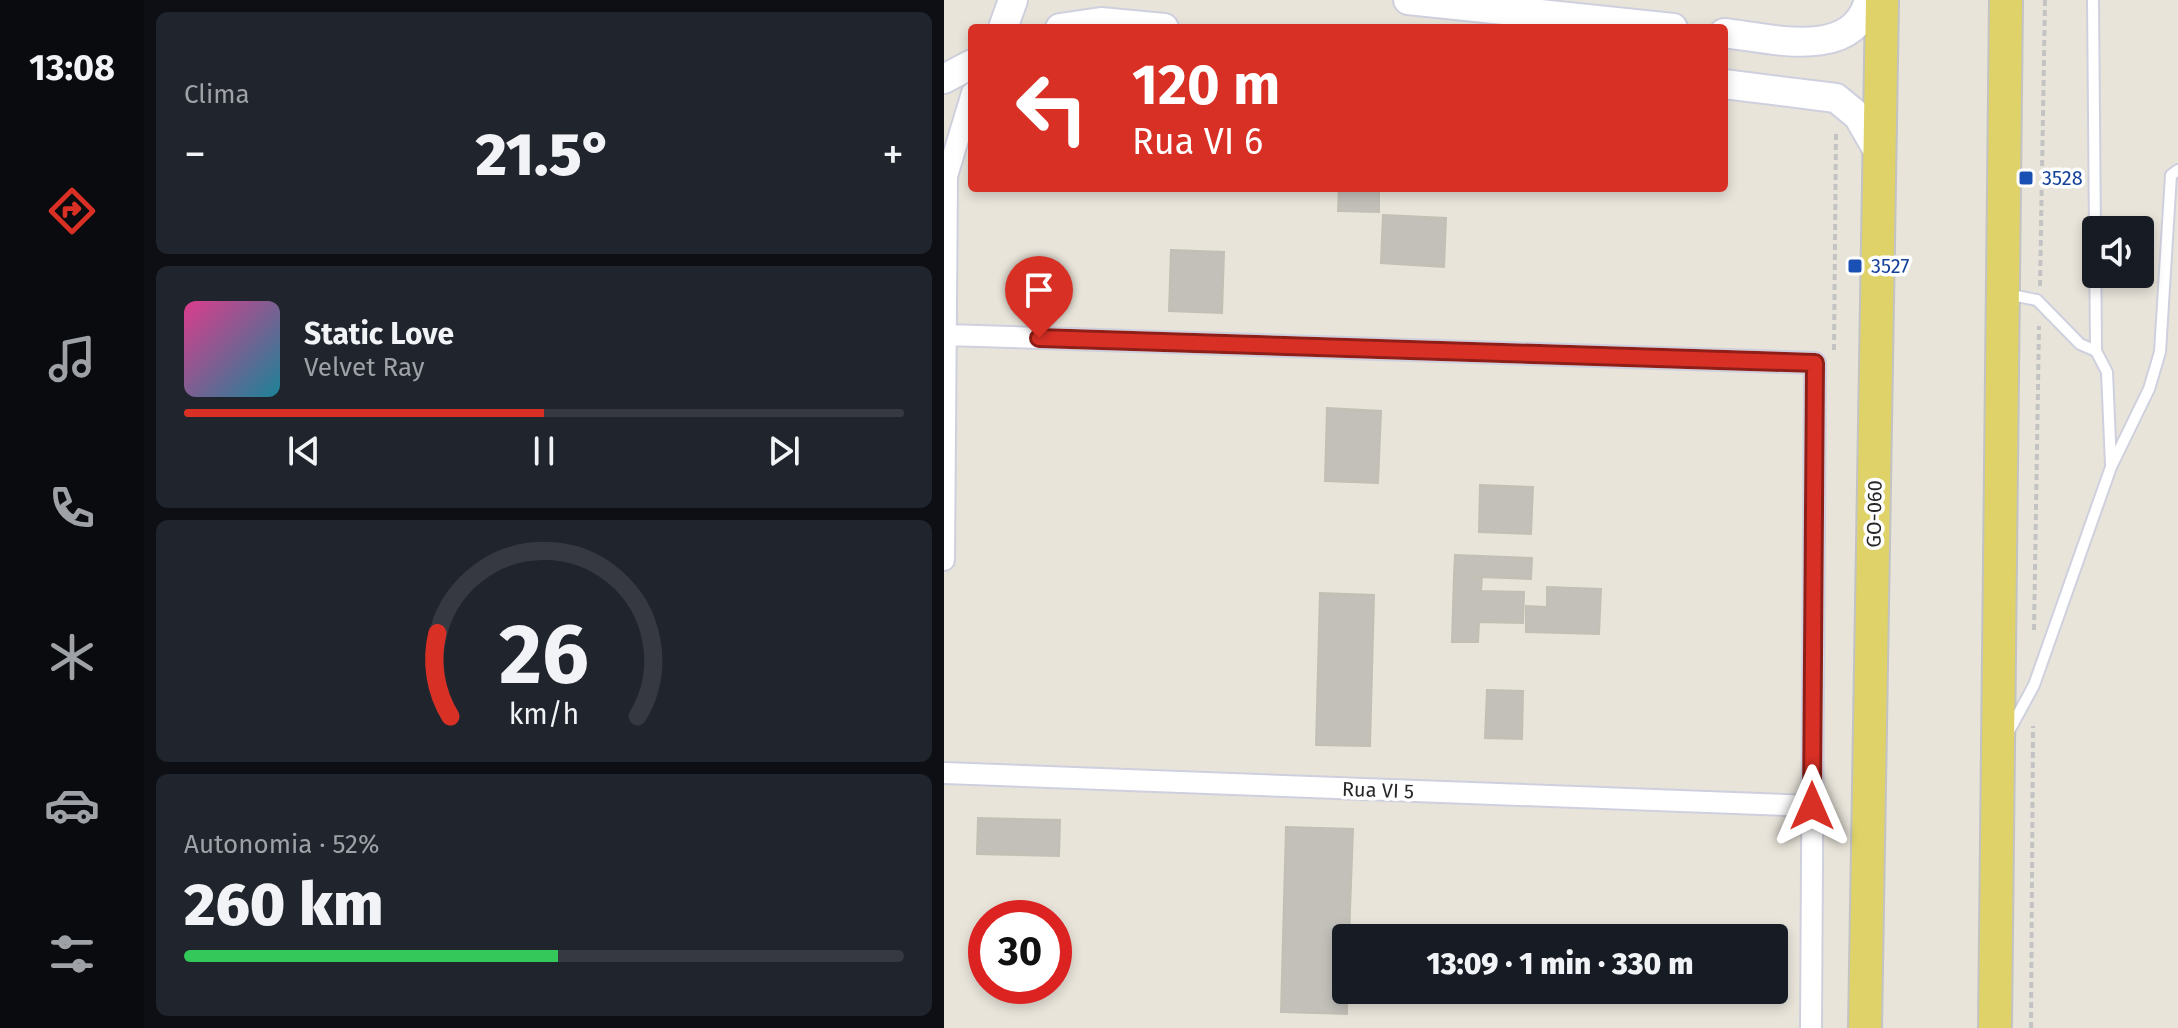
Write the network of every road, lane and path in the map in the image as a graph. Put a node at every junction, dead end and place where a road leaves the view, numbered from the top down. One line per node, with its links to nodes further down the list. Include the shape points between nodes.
1 (1013, 0): 8 (main road)
2 (1408, 0): 11 (main road)
3 (1869, 0): 12 (main road, via 1848,33 1836,38 1810,43)
4 (1882, 0): 17 (main road, GO-060 / GO-060)
5 (2006, 0): 19 (main road)
6 (2045, 0): 20 (path)
7 (2093, 0): 22 (lane)
8 (1004, 24)
9 (1087, 24): 10 (main road)
10 (1122, 24)
11 (1635, 24)
12 (1728, 33)
13 (968, 66): 14 (main road)
14 (944, 79)
15 (1728, 84): 17 (main road, via 1836,98 1858,116)
16 (968, 106): 21 (street, via 947,176)
17 (1880, 154): 31 (main road, GO-060 / GO-060)
18 (2178, 170): 23 (lane, via 2171,175 2160,352 2149,389)
19 (2003, 293): 20 (lane); 27 (main road)
20 (2040, 303): 22 (lane, via 2080,344); 25 (path)
21 (946, 335): 24 (street); 29 (street, via 1815,363)
22 (2096, 351): 23 (lane, via 2107,372)
23 (2111, 467): 26 (lane)
24 (944, 560)
25 (2034, 633)
26 (2034, 685): 27 (lane); 33 (path)
27 (1999, 749): 32 (main road)
28 (944, 773): 29 (street, Rua VI 5)
29 (1812, 806): 30 (street)
30 (1811, 1028)
31 (1865, 1028)
32 (1995, 1028)
33 (2031, 1028)

